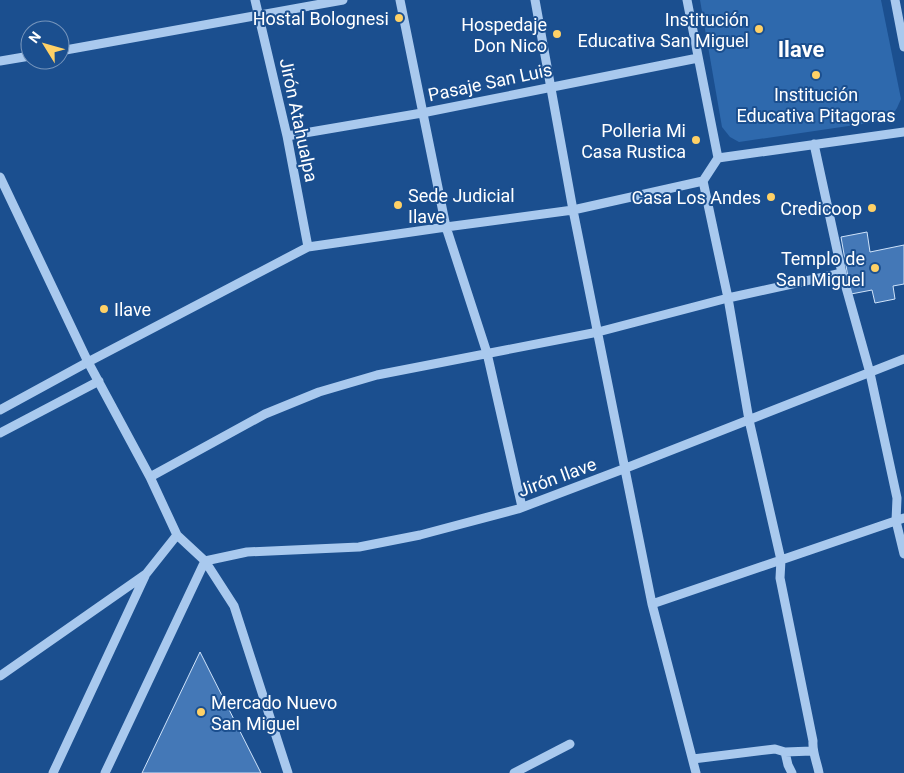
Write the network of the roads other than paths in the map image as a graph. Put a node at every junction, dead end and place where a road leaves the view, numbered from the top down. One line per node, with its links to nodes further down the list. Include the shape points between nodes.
1 (255, 0): 7 (street, Jirón Atahualpa)
2 (343, 0): 7 (street)
3 (400, 0): 14 (street)
4 (535, 0): 13 (street)
5 (687, 0): 11 (street)
6 (895, 0): 8 (street)
7 (258, 15): 9 (street); 16 (street, Jirón Atahualpa)
8 (904, 47)
9 (70, 48)
10 (20, 58): 12 (street)
11 (698, 58): 13 (street, Pasaje San Luis); 18 (street)
12 (0, 61)
13 (552, 86): 14 (street, Pasaje San Luis); 21 (street)
14 (422, 113): 16 (street, Pasaje San Luis); 22 (street)
15 (904, 132): 17 (street)
16 (287, 136): 23 (street, Jirón Atahualpa)
17 (814, 144): 18 (street); 24 (street)
18 (718, 158): 20 (street)
19 (0, 177): 29 (street)
20 (703, 181): 21 (street); 25 (street)
21 (573, 210): 22 (street); 26 (street)
22 (446, 226): 23 (street); 27 (street)
23 (308, 247): 29 (street)
24 (842, 273): 25 (street); 30 (street)
25 (728, 298): 26 (street); 33 (street)
26 (598, 332): 27 (street); 35 (street)
27 (486, 353): 36 (street, via 378,375 318,392 265,414); 37 (street)
28 (904, 359): 30 (street, Jirón Ilave)
29 (88, 362): 31 (street); 32 (street)
30 (870, 373): 33 (street, Jirón Ilave); 38 (street)
31 (99, 381): 34 (street); 36 (street)
32 (0, 410)
33 (749, 420): 35 (street, Jirón Ilave); 41 (street)
34 (0, 433)
35 (626, 468): 37 (street, Jirón Ilave); 44 (street)
36 (150, 477): 39 (street)
37 (522, 507): 42 (street, Jirón Ilave, via 420,535 359,546 247,552)
38 (900, 519): 40 (street); 41 (street)
39 (177, 535): 42 (street); 43 (street)
40 (904, 554)
41 (781, 560): 44 (street); 47 (street, via 780,578 813,741)
42 (205, 561): 51 (street); 52 (street, via 234,606)
43 (146, 574): 45 (street); 50 (street)
44 (652, 604): 49 (street)
45 (0, 676)
46 (570, 744): 53 (street)
47 (812, 751): 48 (street); 56 (street)
48 (785, 752): 49 (street, via 775,749); 55 (street)
49 (693, 760): 54 (street)
50 (53, 773)
51 (105, 773)
52 (288, 773)
53 (514, 773)
54 (696, 773)
55 (792, 773)
56 (820, 773)

